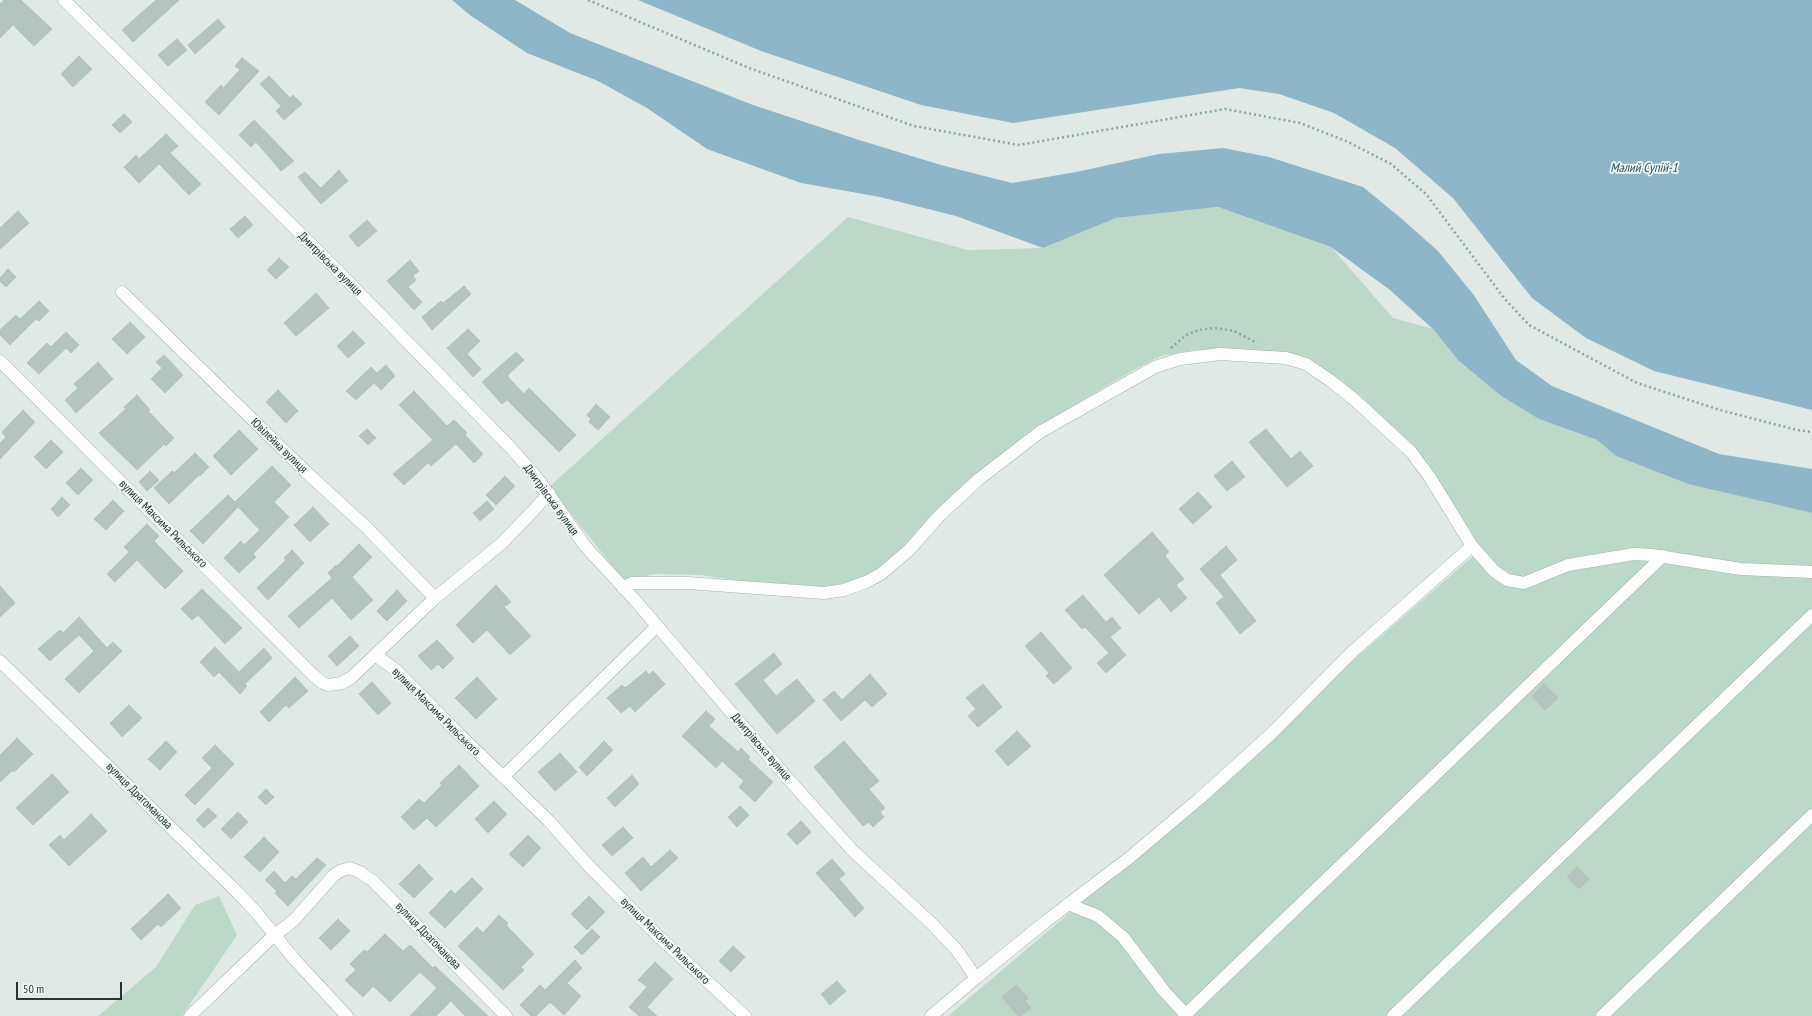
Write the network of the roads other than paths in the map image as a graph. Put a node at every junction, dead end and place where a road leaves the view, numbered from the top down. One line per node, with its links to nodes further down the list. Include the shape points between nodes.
1 (64, 0): 4 (street, Дмитрівська вулиця, via 332,265 510,447)
2 (122, 292): 9 (street, Ювілейна вулиця, via 306,472 365,526)
3 (0, 361): 12 (street, вулиця Максима Рильського, via 318,680 328,684 342,683)
4 (549, 493): 8 (street, Дмитрівська вулиця, via 577,535); 9 (street, via 502,543)
5 (1472, 546): 6 (street, via 1497,574 1519,583 1529,582 1558,568 1590,560 1634,554); 8 (street, via 1416,458 1356,401 1321,373 1293,360 1211,354 1166,363 1143,373 1053,424 986,473 951,504 900,559 866,582 844,590 824,593 688,583 632,583); 16 (street, via 1358,646 1271,734 1199,799)
6 (1663, 556): 7 (street, via 1726,567); 19 (street)
7 (1812, 572)
8 (623, 588): 11 (street, Дмитрівська вулиця)
9 (435, 598): 12 (street)
10 (1812, 615): 25 (street)
11 (656, 626): 14 (street); 18 (street, Дмитрівська вулиця, via 844,841 935,927 956,949)
12 (375, 655): 14 (street, вулиця Максима Рильського, via 407,680)
13 (0, 661): 17 (street, вулиця Драгоманова, via 241,895)
14 (503, 777): 23 (street, вулиця Максима Рильського, via 549,821 656,934)
15 (1812, 815): 26 (street)
16 (1068, 904): 18 (street); 19 (street, via 1098,916 1123,937)
17 (274, 936): 20 (street); 21 (street, вулиця Драгоманова); 22 (street, вулиця Драгоманова, via 294,920 334,875 345,869 354,869 373,881)
18 (976, 978): 24 (street)
19 (1185, 1015)
20 (190, 1016)
21 (347, 1016)
22 (506, 1016)
23 (745, 1016)
24 (931, 1016)
25 (1394, 1016)
26 (1602, 1016)

